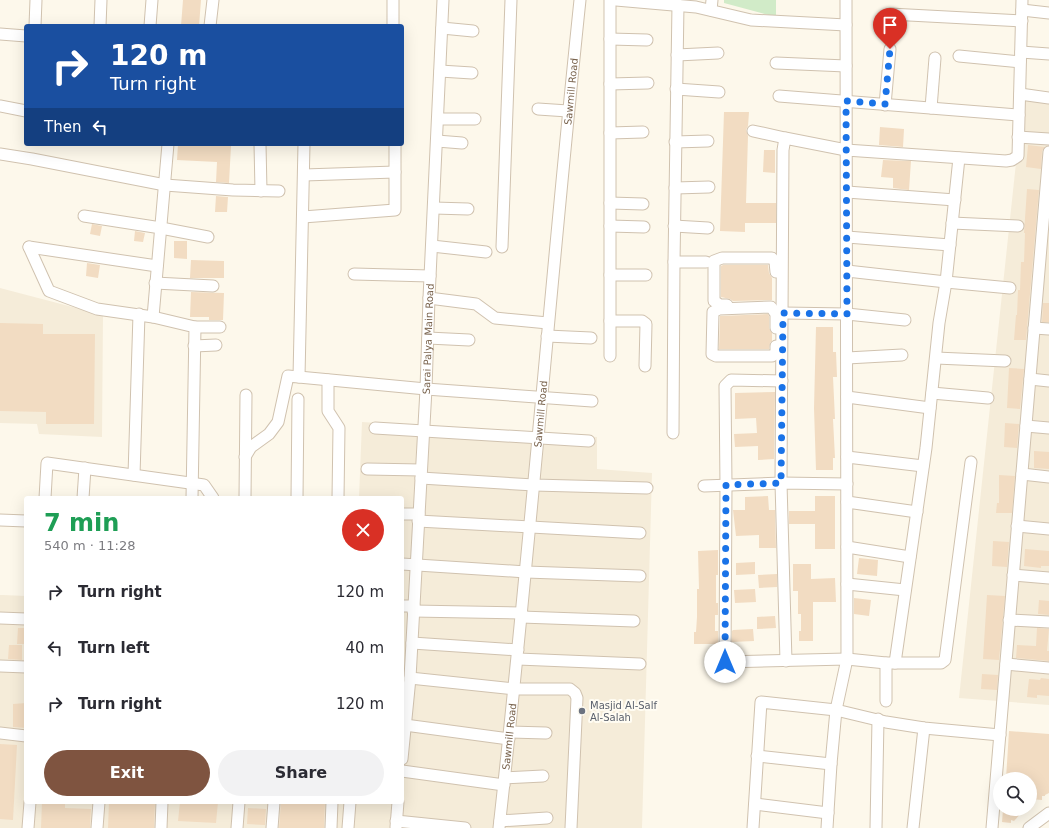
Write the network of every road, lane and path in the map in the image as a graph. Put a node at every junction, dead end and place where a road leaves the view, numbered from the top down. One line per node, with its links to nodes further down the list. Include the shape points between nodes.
1 (36, 0): 17 (street)
2 (101, 0): 18 (street)
3 (152, 0): 19 (street)
4 (213, 0): 20 (street)
5 (393, 0): 21 (street)
6 (443, 0): 23 (street, Sarai Palya Main Road)
7 (511, 0): 102 (street)
8 (580, 0): 53 (street, Sawmill Road)
9 (610, 0): 27 (street)
10 (616, 0): 13 (street)
11 (846, 0): 22 (street)
12 (712, 5): 13 (street); 22 (street, via 751,20)
13 (678, 6): 32 (street)
14 (1022, 10): 15 (street); 16 (street); 34 (street)
15 (1049, 13)
16 (890, 14)
17 (34, 24)
18 (100, 24)
19 (150, 24)
20 (210, 24)
21 (393, 24)
22 (846, 24): 37 (street)
23 (442, 28): 24 (street); 38 (street, Sarai Palya Main Road)
24 (473, 31)
25 (0, 34): 26 (street)
26 (24, 36)
27 (610, 39): 28 (street); 40 (street)
28 (648, 40)
29 (890, 49): 48 (street)
30 (718, 53): 32 (street)
31 (1049, 54): 34 (street)
32 (677, 55): 42 (street)
33 (958, 56): 34 (street)
34 (1021, 57): 44 (street)
35 (935, 58): 50 (street)
36 (776, 63): 37 (street)
37 (846, 66): 47 (street)
38 (440, 71): 39 (street); 55 (street, Sarai Palya Main Road)
39 (472, 73)
40 (610, 84): 41 (street); 59 (street)
41 (648, 84)
42 (676, 89): 43 (street); 65 (street)
43 (719, 92)
44 (1020, 94): 46 (street); 54 (street)
45 (779, 96): 47 (street)
46 (1049, 98)
47 (846, 101): 48 (street); 71 (street)
48 (885, 104): 50 (street)
49 (0, 106): 52 (street)
50 (931, 108): 54 (street)
51 (538, 109): 53 (street)
52 (24, 110)
53 (568, 111): 125 (street, Sawmill Road)
54 (1019, 115): 60 (street)
55 (438, 119): 56 (street); 63 (street, Sarai Palya Main Road)
56 (475, 119)
57 (643, 132): 59 (street)
58 (753, 132): 61 (street)
59 (610, 133): 85 (street)
60 (1018, 137): 62 (street); 74 (street, via 1018,156 1012,160)
61 (785, 138): 71 (street); 109 (street)
62 (1049, 139)
63 (437, 141): 66 (street); 87 (street, Sarai Palya Main Road)
64 (708, 141): 65 (street)
65 (676, 142): 79 (street)
66 (462, 143)
67 (168, 146): 77 (street)
68 (260, 146): 80 (street)
69 (304, 146): 76 (street)
70 (395, 146): 75 (street)
71 (846, 150): 74 (street); 82 (street)
72 (1049, 152): 84 (street)
73 (0, 154): 77 (street)
74 (959, 158): 83 (street)
75 (395, 172): 76 (street); 90 (street, via 395,210)
76 (304, 175): 90 (street)
77 (165, 185): 80 (street); 96 (street)
78 (709, 187): 79 (street)
79 (675, 188): 93 (street)
80 (261, 191): 81 (street)
81 (278, 191)
82 (847, 192): 83 (street); 99 (street)
83 (955, 200): 91 (street)
84 (1047, 202): 107 (street)
85 (610, 203): 86 (street); 92 (street)
86 (643, 204)
87 (434, 208): 88 (street); 101 (street, Sarai Palya Main Road)
88 (468, 209)
89 (84, 216): 96 (street)
90 (303, 217): 143 (street)
91 (952, 223): 94 (street); 100 (street)
92 (610, 226): 95 (street); 111 (street)
93 (674, 226): 97 (street); 104 (street)
94 (1018, 226)
95 (644, 227)
96 (161, 228): 98 (street); 106 (street)
97 (708, 228)
98 (208, 237)
99 (847, 237): 100 (street); 108 (street)
100 (950, 245): 114 (street)
101 (432, 246): 103 (street); 113 (street, Sarai Palya Main Road)
102 (502, 247)
103 (486, 252)
104 (674, 262): 105 (street); 161 (street)
105 (706, 262)
106 (157, 266): 115 (street); 120 (street, via 29,247 48,292 97,309)
107 (1044, 268): 128 (street)
108 (846, 271): 114 (street); 121 (street)
109 (779, 272): 109 (street, via 775,301 770,305 720,305 714,301 714,261 722,258 772,258); 119 (street)
110 (354, 274): 113 (street)
111 (610, 275): 112 (street); 124 (street)
112 (646, 275)
113 (430, 276): 118 (street, Sarai Palya Main Road)
114 (946, 282): 117 (street); 140 (street)
115 (155, 283): 116 (street); 122 (street)
116 (213, 286)
117 (1010, 288)
118 (429, 298): 125 (street, via 476,304 495,318); 131 (street, Sarai Palya Main Road)
119 (783, 313): 121 (street); 136 (street)
120 (139, 314): 122 (street); 172 (street)
121 (847, 314): 123 (street); 139 (street)
122 (153, 317): 126 (street)
123 (905, 320)
124 (610, 321): 138 (street); 142 (street, via 642,320 646,324)
125 (548, 323): 130 (street, Sawmill Road)
126 (194, 327): 127 (street); 135 (street)
127 (220, 327)
128 (1034, 328): 129 (street); 144 (street)
129 (1049, 329)
130 (547, 336): 132 (street); 152 (street, Sawmill Road)
131 (428, 338): 133 (street); 148 (street, Sarai Palya Main Road)
132 (591, 338)
133 (469, 340)
134 (216, 345): 135 (street)
135 (194, 346): 174 (street)
136 (779, 346): 136 (street, via 772,356 712,354 713,312 719,308 771,307 776,314); 146 (street)
137 (902, 355): 139 (street)
138 (610, 356)
139 (847, 358): 151 (street)
140 (936, 358): 141 (street); 149 (street)
141 (1005, 361)
142 (645, 366)
143 (299, 377): 145 (street); 164 (street, via 288,376 278,422 269,434 250,447)
144 (1030, 379): 147 (street); 157 (street)
145 (328, 380): 148 (street); 187 (street, via 328,411 339,428)
146 (782, 381): 175 (street); 178 (street, via 731,380 725,386)
147 (1049, 381)
148 (426, 389): 152 (street); 160 (street, Sarai Palya Main Road)
149 (932, 393): 153 (street); 156 (street)
150 (246, 395): 164 (street)
151 (847, 396): 156 (street); 165 (street)
152 (543, 397): 155 (street); 162 (street, Sawmill Road)
153 (988, 398)
154 (298, 399): 186 (street)
155 (592, 401)
156 (930, 408): 167 (street)
157 (1026, 426): 159 (street); 171 (street)
158 (375, 428): 160 (street)
159 (1049, 428)
160 (424, 432): 162 (street); 170 (street, Sarai Palya Main Road)
161 (673, 433)
162 (538, 438): 163 (street); 177 (street, Sawmill Road)
163 (589, 441)
164 (245, 457): 185 (street)
165 (847, 457): 167 (street); 176 (street)
166 (971, 462): 220 (street, via 945,660 941,663)
167 (923, 466): 189 (street)
168 (85, 468): 172 (street); 181 (street, via 46,463); 182 (street)
169 (367, 469): 170 (street)
170 (421, 474): 177 (street); 191 (street, Sarai Palya Main Road)
171 (1022, 474): 173 (street); 194 (street)
172 (134, 475): 174 (street)
173 (1049, 477)
174 (193, 483): 183 (street); 184 (street, via 204,485)
175 (781, 483): 176 (street); 178 (street); 219 (street)
176 (847, 484): 188 (street)
177 (534, 485): 180 (street); 195 (street, Sawmill Road)
178 (726, 485): 179 (street); 219 (street, via 725,662)
179 (704, 486)
180 (647, 488)
181 (45, 496)
182 (83, 496)
183 (192, 496)
184 (212, 496)
185 (245, 496)
186 (297, 496)
187 (338, 496)
188 (847, 502): 189 (street); 198 (street)
189 (916, 512): 199 (street)
190 (404, 514): 191 (street)
191 (418, 518): 195 (street); 201 (street, Sarai Palya Main Road)
192 (0, 520): 193 (street)
193 (24, 521)
194 (1017, 526): 196 (street); 203 (street)
195 (530, 528): 197 (street); 202 (street, Sawmill Road)
196 (1049, 529)
197 (640, 532)
198 (847, 547): 199 (street); 206 (street)
199 (910, 557): 207 (street)
200 (404, 564): 201 (street)
201 (416, 566): 202 (street); 209 (street, Sarai Palya Main Road)
202 (526, 572): 204 (street); 210 (street, Sawmill Road)
203 (1013, 575): 205 (street); 213 (street)
204 (640, 576)
205 (1049, 578)
206 (847, 584): 207 (street); 218 (street)
207 (905, 590): 220 (street)
208 (404, 606): 209 (street)
209 (414, 608): 210 (street); 216 (street, Sarai Palya Main Road)
210 (522, 615): 214 (street); 217 (street, Sawmill Road)
211 (0, 618): 212 (street)
212 (24, 619)
213 (1009, 620): 215 (street); 222 (street)
214 (634, 621)
215 (1049, 622)
216 (408, 650): 217 (street); 226 (street, Sarai Palya Main Road)
217 (518, 655): 221 (street); 227 (street, Sawmill Road)
218 (847, 659): 219 (street); 220 (street); 229 (street)
219 (786, 660)
220 (890, 663): 228 (street)
221 (640, 664)
222 (1006, 664): 225 (street); 236 (street)
223 (0, 666): 224 (street)
224 (24, 667)
225 (1049, 668)
226 (410, 678): 227 (street); 231 (street, Sarai Palya Main Road)
227 (515, 689): 235 (street, Sawmill Road); 266 (street, via 570,689 575,692 577,698)
228 (886, 701)
229 (836, 710): 230 (street); 239 (street, via 761,702); 240 (street)
230 (878, 719): 232 (street); 269 (street)
231 (405, 725): 235 (street); 238 (street, Sarai Palya Main Road)
232 (924, 728): 236 (street); 270 (street)
233 (0, 733): 237 (street)
234 (546, 733): 235 (street)
235 (510, 735): 243 (street, Sawmill Road)
236 (1000, 735): 271 (street)
237 (24, 736)
238 (404, 736)
239 (757, 756): 240 (street); 252 (street)
240 (831, 764): 253 (street)
241 (404, 771): 243 (street)
242 (543, 776): 243 (street)
243 (504, 781): 257 (street, Sawmill Road)
244 (30, 804): 258 (street)
245 (99, 804): 259 (street)
246 (162, 804): 260 (street)
247 (238, 804): 261 (street)
248 (274, 804): 262 (street)
249 (332, 804): 263 (street)
250 (350, 804): 264 (street)
251 (398, 804): 256 (street)
252 (755, 804): 253 (street); 267 (street)
253 (828, 813): 268 (street)
254 (1049, 813): 272 (street)
255 (547, 818): 257 (street)
256 (396, 824): 265 (street)
257 (500, 825)
258 (28, 828)
259 (97, 828)
260 (160, 828)
261 (237, 828)
262 (272, 828)
263 (331, 828)
264 (348, 828)
265 (465, 828)
266 (571, 828)
267 (753, 828)
268 (827, 828)
269 (876, 828)
270 (913, 828)
271 (992, 828)
272 (1029, 828)

